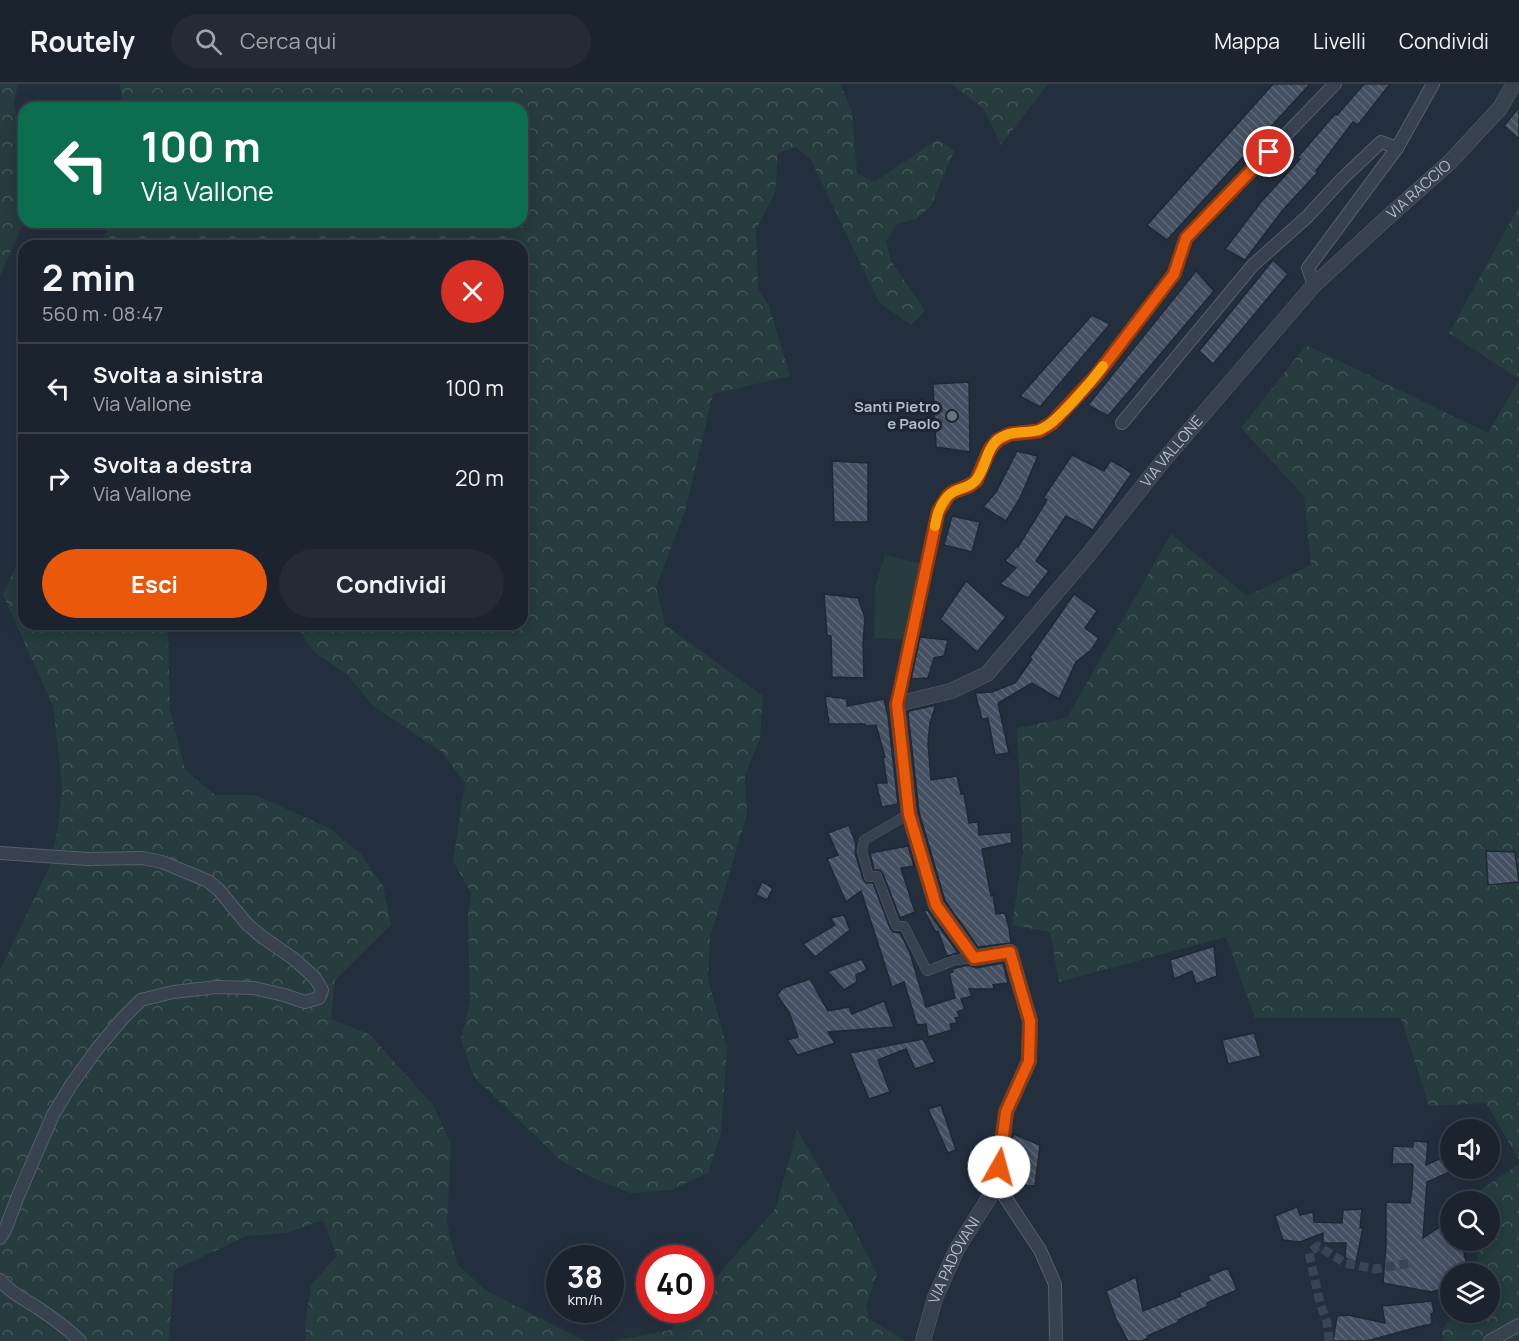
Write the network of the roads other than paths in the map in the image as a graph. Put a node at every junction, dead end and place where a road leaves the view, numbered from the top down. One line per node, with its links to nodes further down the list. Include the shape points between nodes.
1 (1335, 84): 7 (street, via 1186,238 1174,274 1096,376 1052,423 1039,431 1010,434 998,440 976,481 948,496 938,512)
2 (1433, 84): 4 (street)
3 (1514, 84): 5 (street, VIA RACCIO, via 1500,108 1450,162)
4 (1397, 148): 5 (street, via 1308,268); 6 (street, via 1381,142 1253,265)
5 (1314, 285): 7 (street, VIA VALLONE, via 1162,461 987,674 951,691)
6 (1122, 423)
7 (897, 704): 8 (street)
8 (909, 814): 10 (street, via 936,905); 10 (street, via 864,840 862,850 870,877 877,876 896,926 904,926 927,971)
9 (0, 853): 12 (street, via 142,858 208,880 247,924 294,959 322,990 319,998 305,1002 254,988 218,987 141,1000 71,1084 53,1115)
10 (974, 958): 11 (street, via 1010,952 1030,1021 1029,1061 1006,1112)
11 (997, 1185): 16 (street, VIA PADOVANI, via 957,1249 935,1298); 17 (street, via 1040,1250 1055,1284)
12 (0, 1238)
13 (0, 1280): 15 (street)
14 (1519, 1325): 18 (street)
15 (80, 1341)
16 (923, 1341)
17 (1056, 1341)
18 (1490, 1341)

